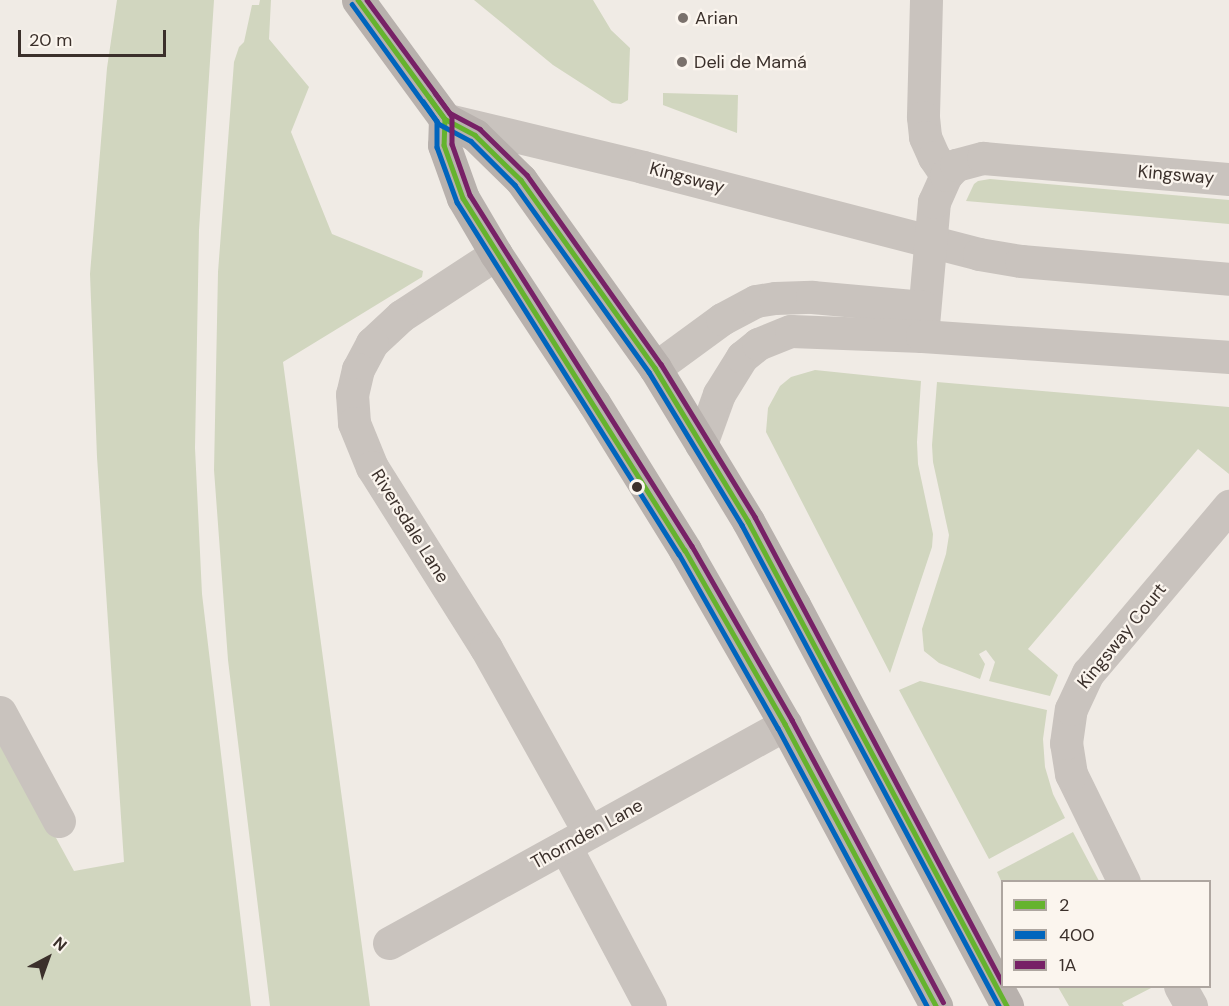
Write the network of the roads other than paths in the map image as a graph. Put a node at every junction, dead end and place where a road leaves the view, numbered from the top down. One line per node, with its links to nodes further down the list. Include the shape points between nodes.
1 (358, 0): 3 (main road)
2 (926, 0): 5 (street, via 924,127 934,157)
3 (382, 15): 4 (main road)
4 (445, 119): 7 (street, Kingsway); 8 (main road, via 444,146 451,169); 12 (main road, via 475,135 521,180)
5 (946, 175): 6 (street, Kingsway, via 956,165 983,158); 7 (street, via 934,202)
6 (1229, 180)
7 (929, 241): 9 (street, Kingsway, via 1021,261); 10 (street)
8 (496, 254): 16 (main road, via 640,475); 18 (street, Riversdale Lane, via 401,316 372,343 352,394 354,423 372,467 486,648)
9 (1229, 279)
10 (923, 322): 11 (street); 12 (street, via 812,297 756,301 722,319); 13 (street, via 791,331 758,344 729,375)
11 (1229, 357)
12 (655, 368): 13 (main road)
13 (701, 444): 24 (main road, via 794,604)
14 (1229, 506): 19 (street, Kingsway Court, via 1088,672 1071,709 1066,743 1071,774)
15 (0, 712): 17 (street)
16 (785, 724): 18 (street, Thornden Lane); 23 (main road)
17 (59, 821)
18 (577, 839): 20 (street, Thornden Lane); 22 (street, Riversdale Lane)
19 (1123, 880)
20 (389, 943)
21 (1181, 988): 25 (street)
22 (650, 1006)
23 (936, 1006)
24 (1007, 1006)
25 (1191, 1006)

